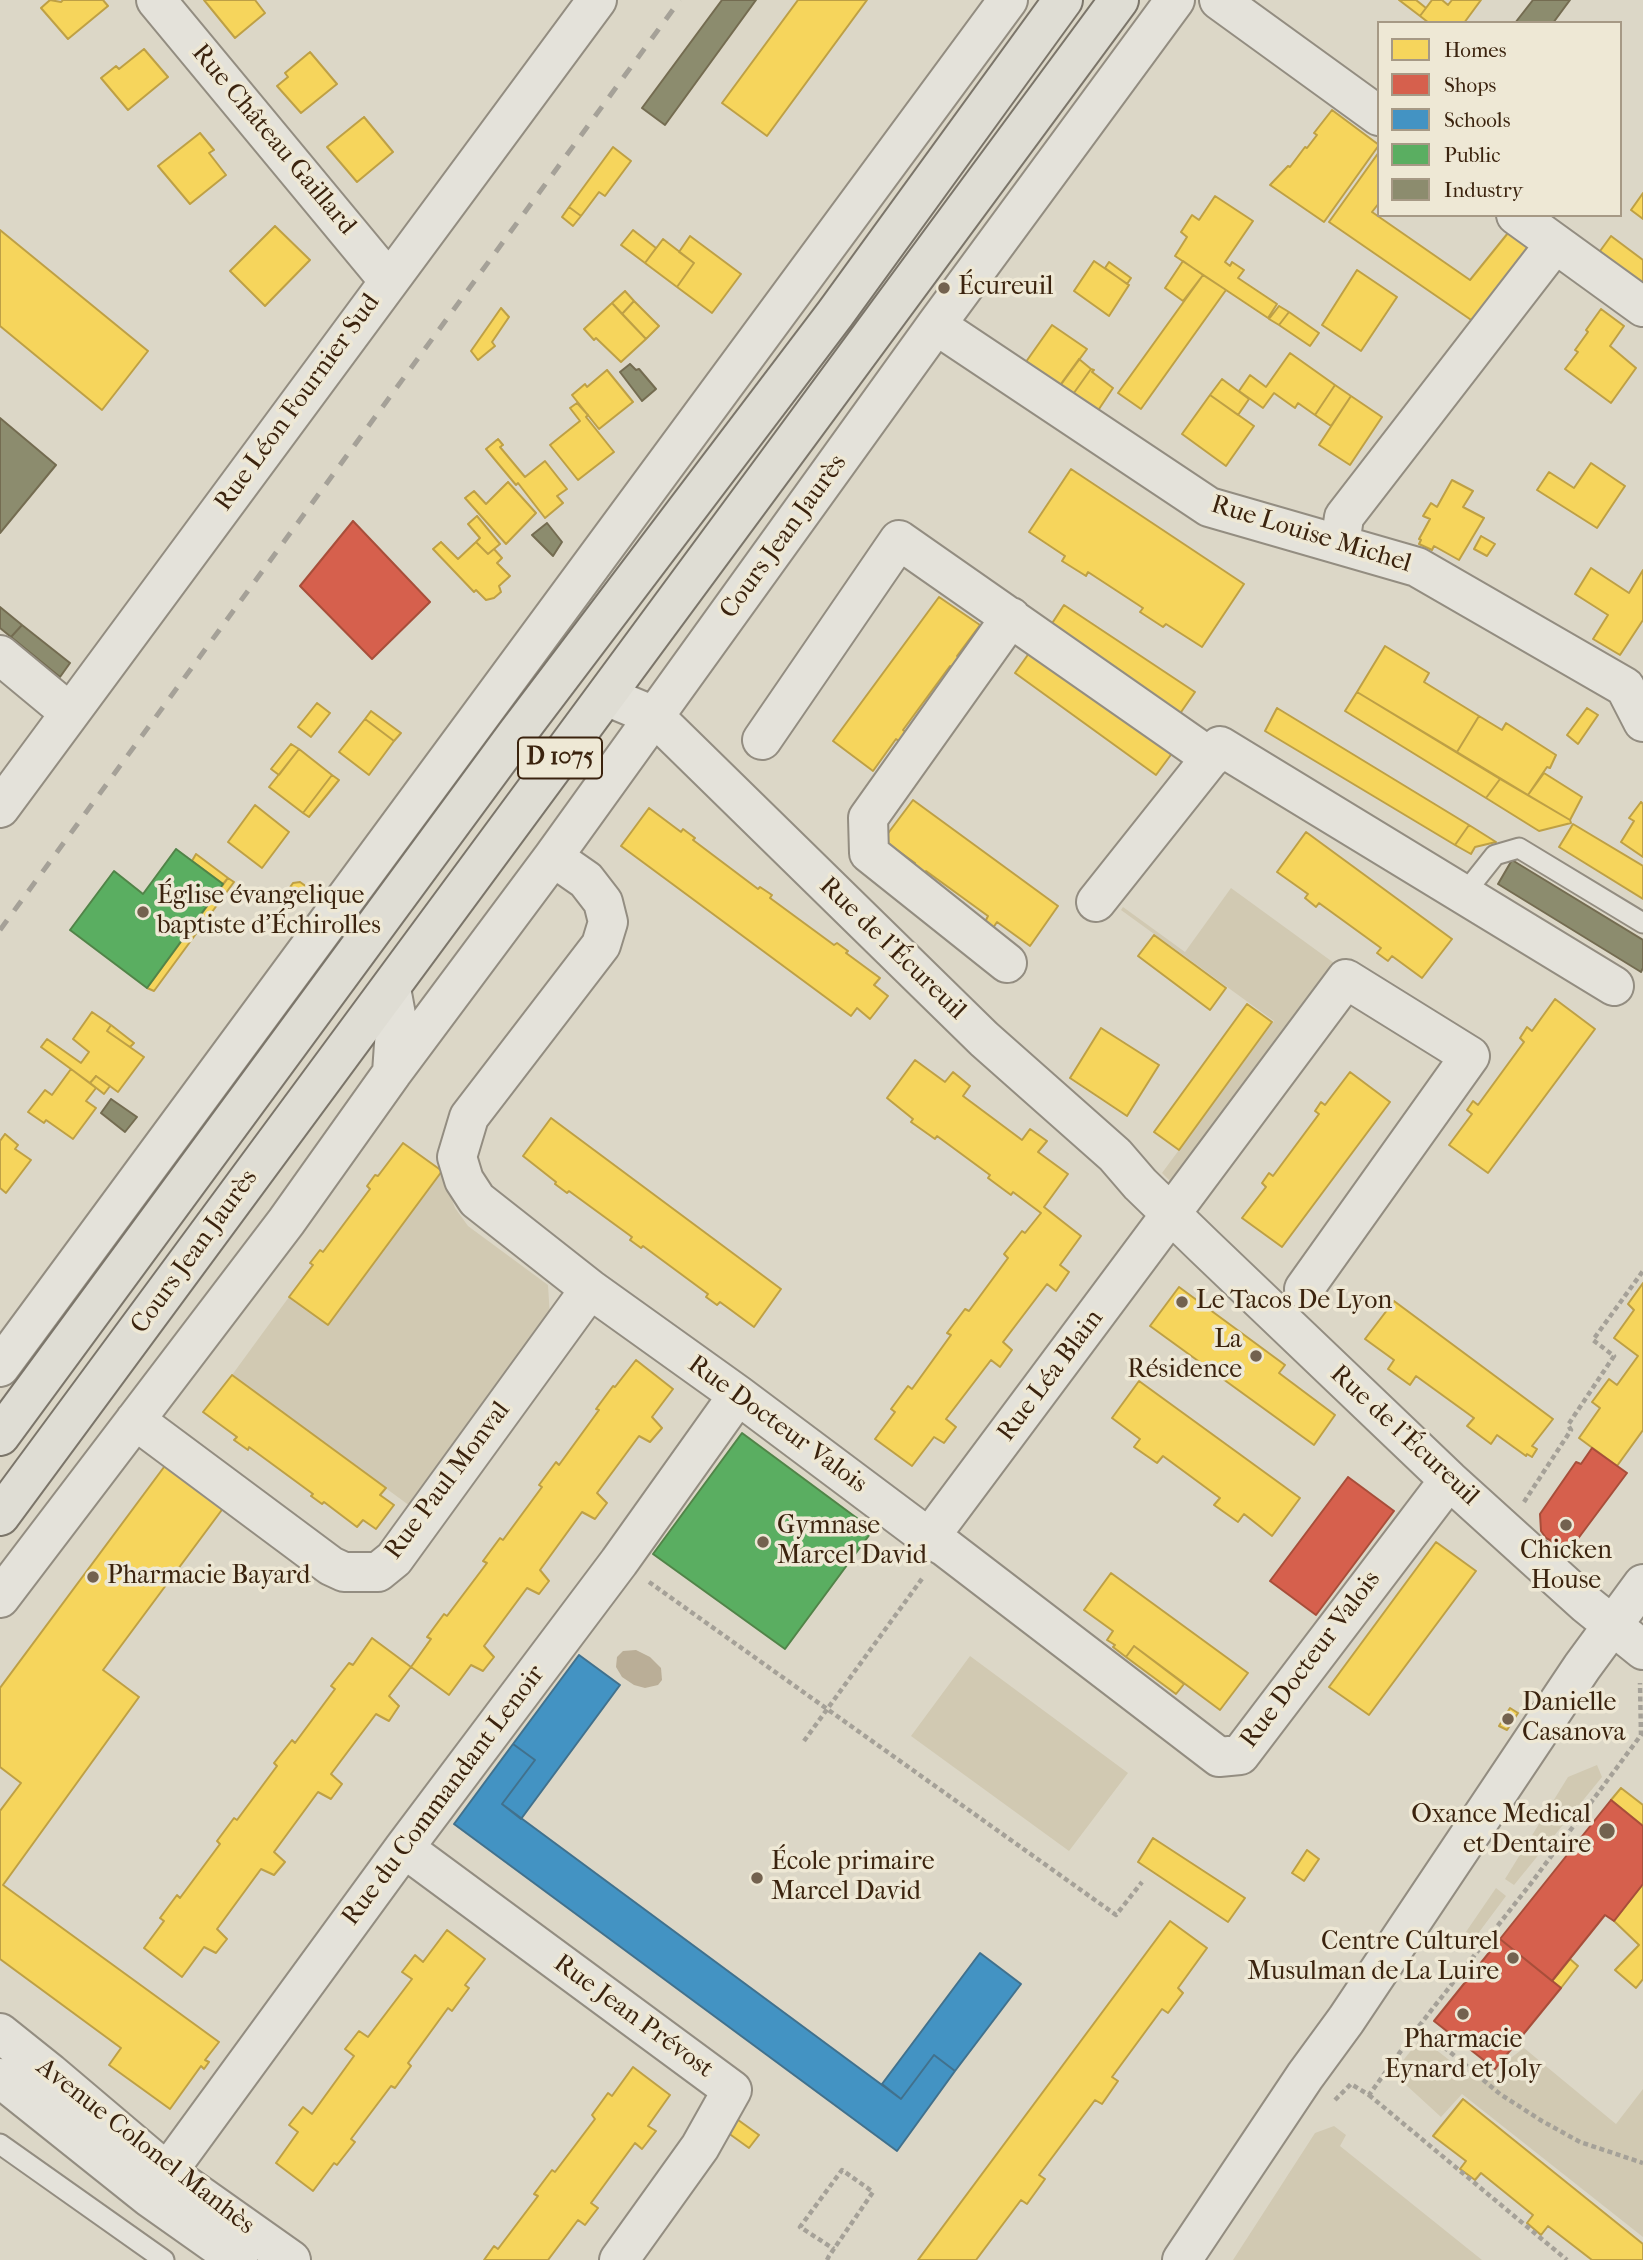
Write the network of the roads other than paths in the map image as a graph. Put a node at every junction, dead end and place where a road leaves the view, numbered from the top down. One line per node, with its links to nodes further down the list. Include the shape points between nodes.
1 (156, 0): 11 (street, Rue Château Gaillard)
2 (597, 0): 11 (street, Rue Léon Fournier Sud)
3 (1008, 0): 17 (street)
4 (1063, 0): 22 (main road, Cours Jean Jaurès / D 1075, via 835,314)
5 (1119, 0): 18 (main road, Cours Jean Jaurès / D 1075)
6 (1175, 0): 13 (street, Cours Jean Jaurès)
7 (1219, 0): 8 (street)
8 (1377, 115)
9 (1519, 217): 10 (street)
10 (1555, 243): 12 (street); 14 (street, via 1344,517)
11 (388, 281): 19 (street, Rue Léon Fournier Sud)
12 (1643, 307)
13 (936, 325): 14 (street, Rue Louise Michel, via 1209,507); 20 (street, Cours Jean Jaurès)
14 (1340, 545): 21 (street, Rue Louise Michel, via 1417,567 1625,687)
15 (1011, 617): 23 (street, via 899,540); 24 (street); 30 (street, Rue de l'Écureuil, via 868,818 869,853)
16 (0, 656): 19 (street)
17 (504, 683): 22 (street); 33 (street)
18 (606, 696): 20 (street, Rue de l'Écureuil); 32 (main road, Cours Jean Jaurès / D 1075)
19 (69, 713): 25 (street, Rue Léon Fournier Sud)
20 (654, 716): 26 (street, Cours Jean Jaurès); 36 (street, Rue de l'Écureuil, via 984,1039 1115,1154)
21 (1643, 722)
22 (516, 735): 34 (main road, Cours Jean Jaurès / D 1075)
23 (762, 740)
24 (1211, 758): 27 (street, via 1220,746); 28 (street)
25 (0, 808)
26 (553, 857): 35 (street, Cours Jean Jaurès); 37 (street, Rue Docteur Valois, via 586,880 603,902 608,922 601,944 469,1117 457,1157 477,1200)
27 (1464, 894): 29 (lane, via 1495,855 1519,848); 31 (street)
28 (1096, 902)
29 (1643, 923)
30 (1007, 963)
31 (1614, 986)
32 (390, 988): 35 (street, via 396,1015); 44 (main road, Cours Jean Jaurès / D 1075)
33 (269, 1000): 34 (street); 39 (street)
34 (321, 1001): 42 (main road, Cours Jean Jaurès / D 1075)
35 (392, 1073): 41 (street, Cours Jean Jaurès)
36 (1172, 1214): 38 (street, via 1346,979 1470,1056); 43 (street, Rue de l'Écureuil); 45 (street, Rue Léa Blain)
37 (590, 1289): 40 (street, Rue Docteur Valois); 41 (street, Rue Paul Monval, via 394,1559 378,1572 344,1572 331,1566)
38 (1304, 1289)
39 (0, 1367)
40 (738, 1395): 45 (street, Rue Docteur Valois); 50 (street, Rue du Commandant Lenoir)
41 (135, 1420): 47 (street, Cours Jean Jaurès)
42 (0, 1436)
43 (1449, 1480): 45 (street, Rue Docteur Valois, via 1240,1755 1219,1758); 48 (street, Rue de l'Écureuil)
44 (0, 1516)
45 (937, 1543)
46 (1643, 1584): 48 (street)
47 (0, 1598)
48 (1612, 1626): 49 (street, Rue de l'Écureuil); 61 (street)
49 (1641, 1663)
50 (404, 1848): 56 (street, Rue du Commandant Lenoir); 60 (street, Rue Jean Prévost, via 732,2090 700,2147)
51 (0, 2034): 54 (street, Avenue Colonel Manhès)
52 (0, 2055): 54 (lane, via 37,2085)
53 (0, 2078): 56 (street, Avenue Colonel Manhès)
54 (80, 2099): 56 (street, Avenue Colonel Manhès)
55 (0, 2144): 57 (lane)
56 (159, 2185): 58 (street, Avenue Colonel Manhès); 59 (street, Avenue Colonel Manhès)
57 (164, 2260)
58 (238, 2260)
59 (291, 2260)
60 (619, 2260)
61 (1182, 2260)

